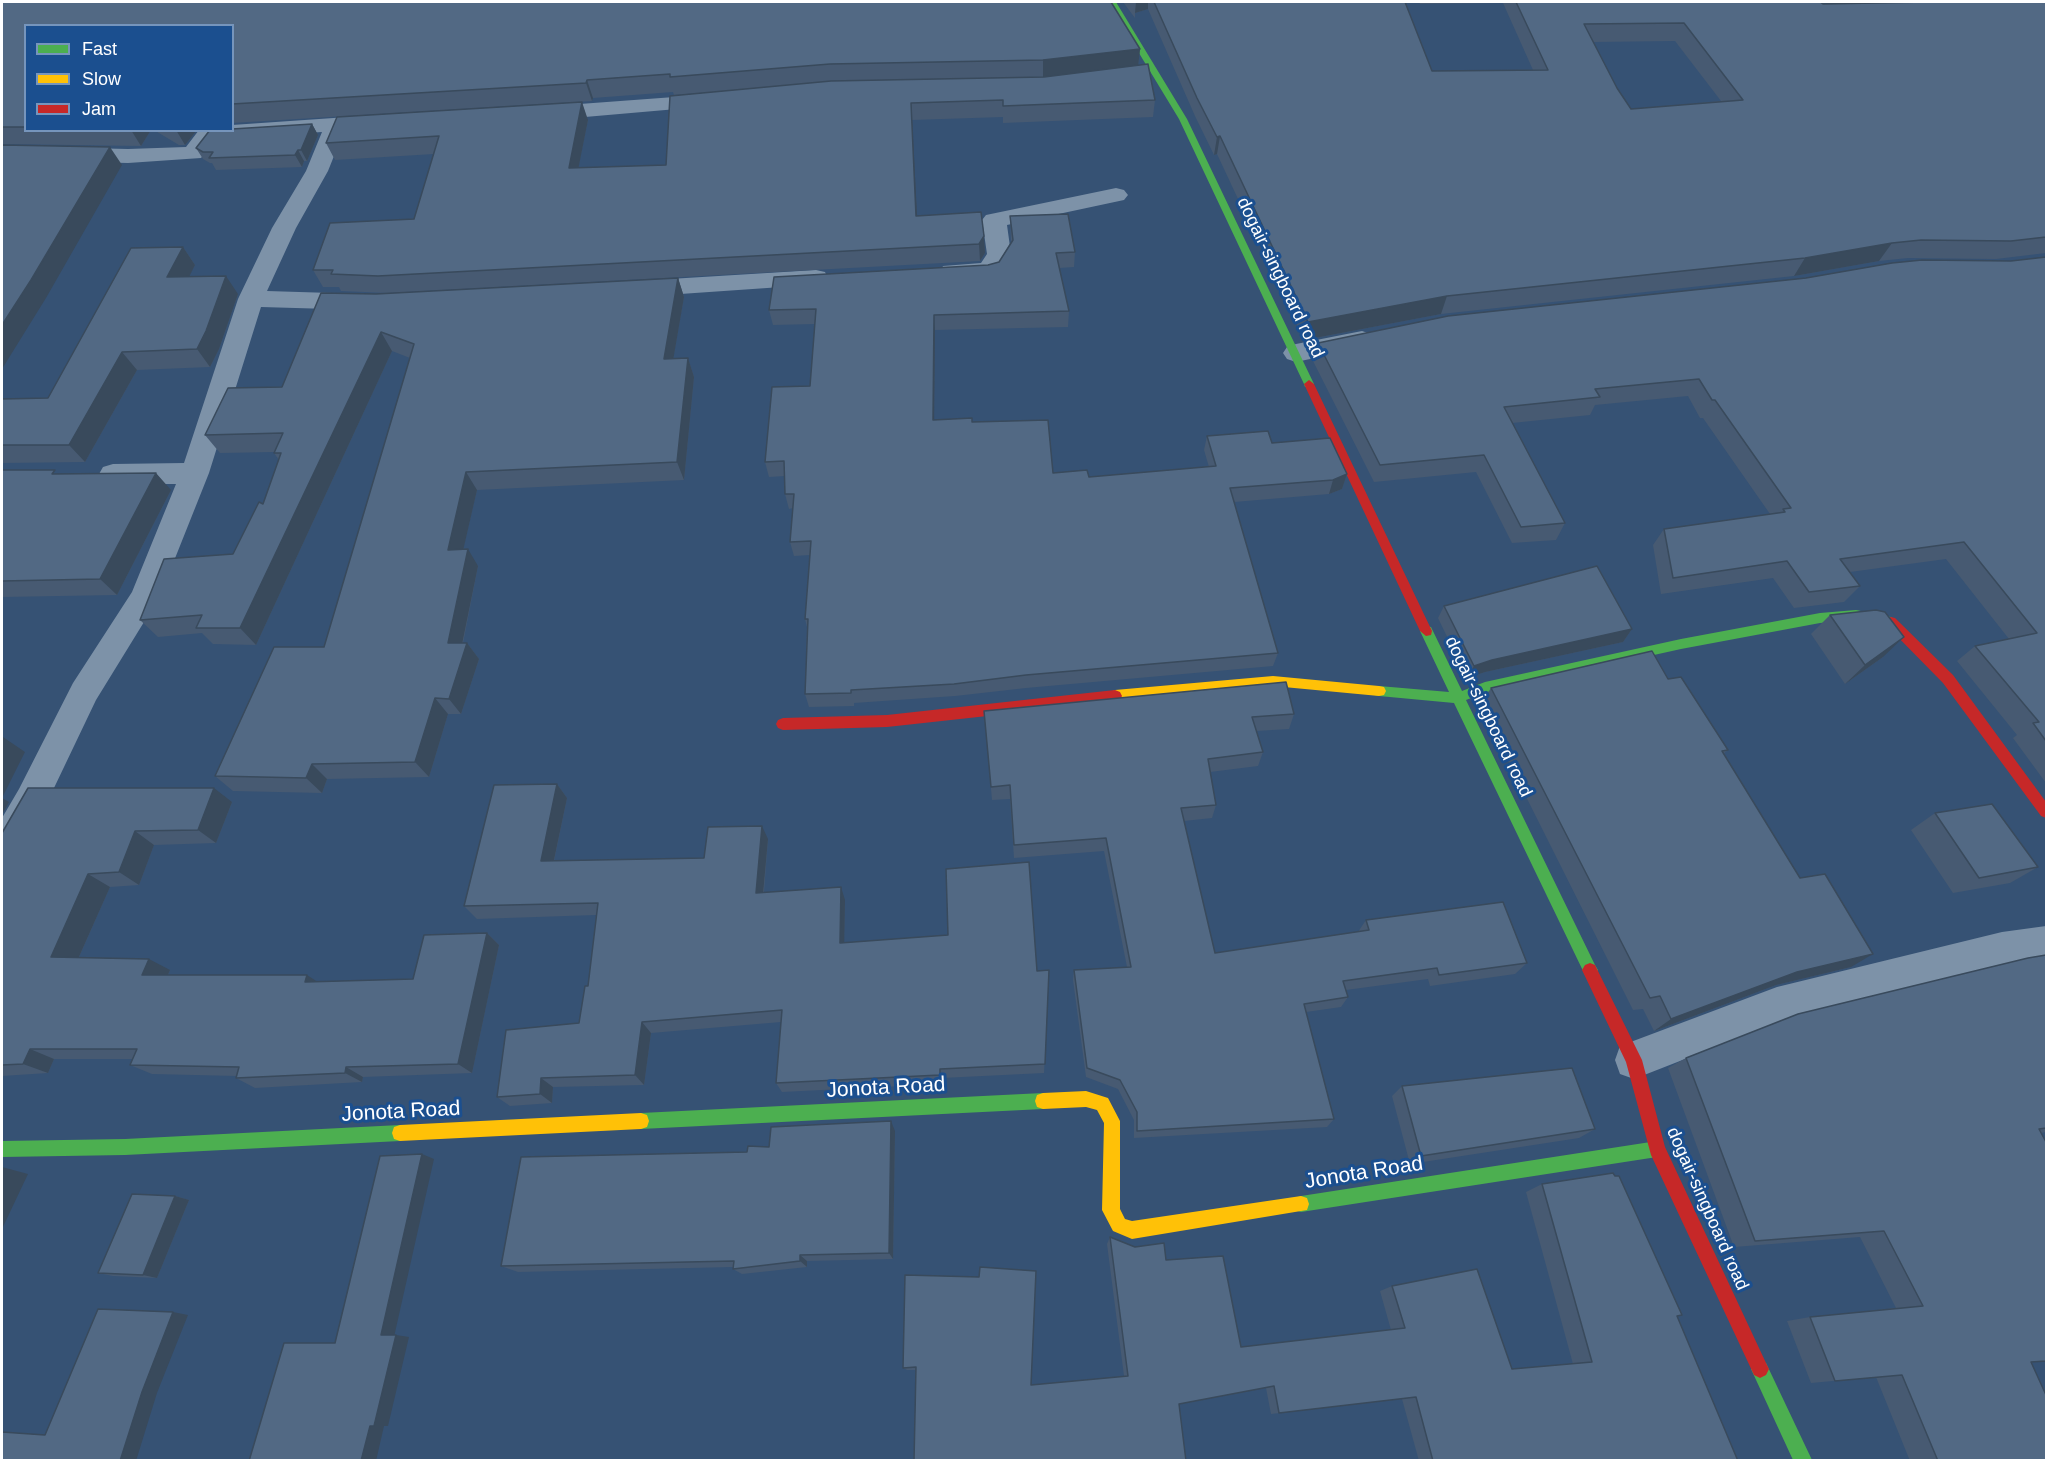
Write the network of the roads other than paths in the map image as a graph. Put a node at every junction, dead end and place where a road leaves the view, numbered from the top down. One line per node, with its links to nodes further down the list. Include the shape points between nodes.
1 (1112, 2): 2 (street, dogair-singboard road)
2 (1155, 73): 3 (street); 18 (street, dogair-singboard road, via 1183,119)
3 (1132, 75)
4 (737, 98): 5 (street)
5 (523, 115)
6 (402, 121): 7 (street)
7 (336, 124): 8 (street); 15 (street, via 317,171 284,228)
8 (234, 131)
9 (224, 132): 10 (street, via 210,133 193,153)
10 (2, 153)
11 (1116, 195): 12 (street, via 994,220 999,254 988,270)
12 (928, 273)
13 (834, 277): 14 (street)
14 (610, 290)
15 (251, 299): 16 (street); 19 (street)
16 (387, 303)
17 (1385, 335): 18 (street)
18 (1296, 353): 21 (street, dogair-singboard road)
19 (195, 473): 20 (street); 24 (street, via 145,596 84,692 31,800)
20 (92, 474)
21 (1458, 698): 22 (street, via 1274,681 887,721); 23 (street, via 1485,687 1681,644 1856,615 1892,622 1948,679); 26 (street, dogair-singboard road)
22 (783, 724)
23 (2046, 812)
24 (2, 849)
25 (2046, 943): 26 (street, via 2002,950 1777,1005)
26 (1634, 1059): 28 (street, dogair-singboard road)
27 (2, 1149): 28 (street, Jonota Road, via 125,1147 1086,1099 1102,1104 1112,1121 1111,1210 1119,1225 1132,1230)
28 (1657, 1149): 29 (street, dogair-singboard road)
29 (1803, 1461)

